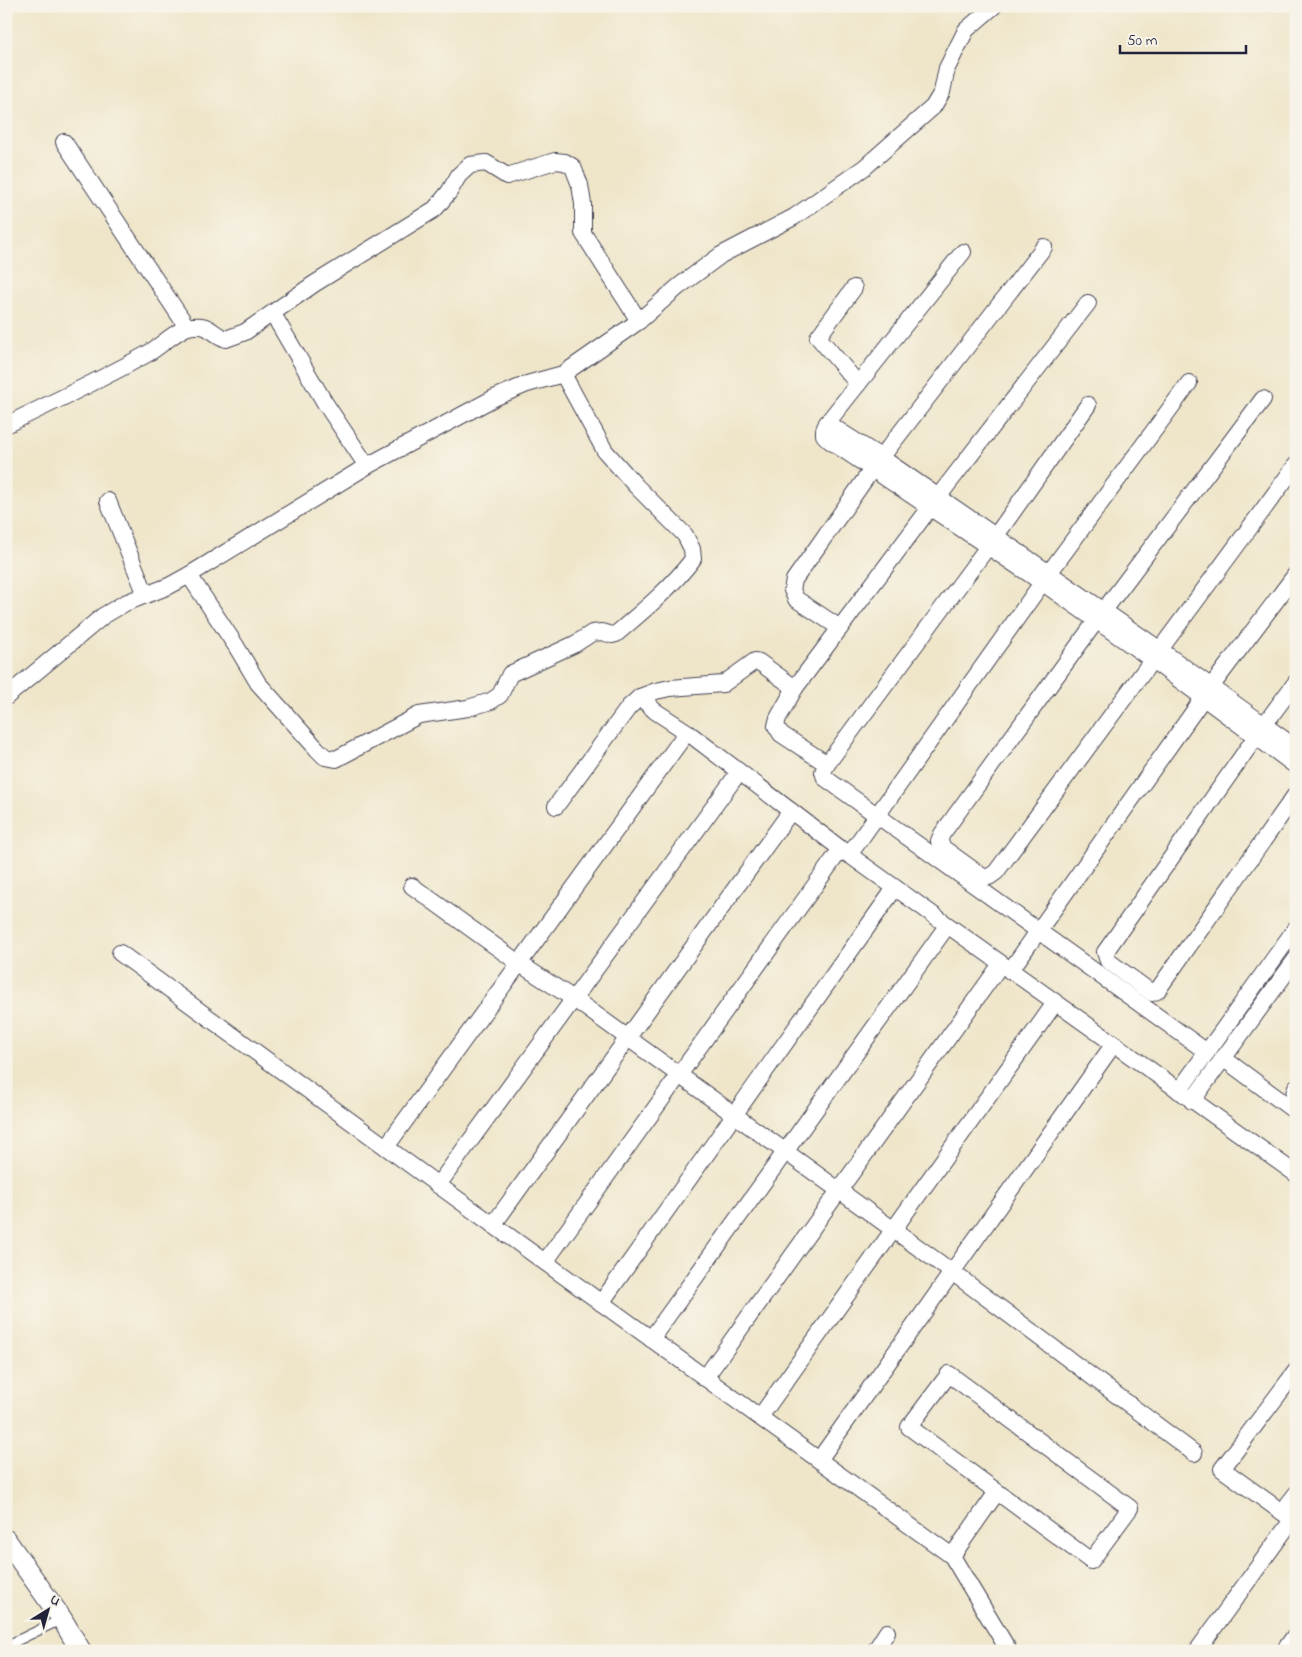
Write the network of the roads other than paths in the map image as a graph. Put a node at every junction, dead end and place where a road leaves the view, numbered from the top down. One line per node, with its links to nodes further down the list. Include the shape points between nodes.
1 (994, 6): 8 (street, via 966,30 933,107 886,149 794,217 721,255)
2 (64, 142): 9 (street)
3 (1044, 247): 16 (street)
4 (963, 252): 12 (street)
5 (854, 288): 12 (street, via 818,337)
6 (1088, 303): 20 (street)
7 (273, 314): 8 (street, via 314,284 435,209 470,165 486,163 507,176 560,160 570,164 576,172 583,204 584,234); 9 (street, via 245,332 226,339 205,326); 18 (street, via 325,403)
8 (638, 321): 10 (street)
9 (187, 327): 15 (street, via 149,353 94,383)
10 (563, 374): 18 (street, via 526,384 494,398); 23 (street, via 605,451 685,535 692,549 693,559 686,569 616,634 592,633 510,674 500,695 491,700 468,708 420,715 336,759 317,749 258,683)
11 (1189, 383): 24 (street)
12 (858, 384): 16 (street, via 827,423 824,435)
13 (1263, 400): 26 (street)
14 (1088, 405): 21 (street)
15 (6, 425)
16 (878, 463): 20 (street); 27 (street, via 794,580 792,590 796,599)
17 (1296, 465): 28 (street)
18 (368, 466): 23 (street)
19 (108, 501): 25 (street)
20 (934, 502): 21 (street); 27 (street)
21 (991, 542): 24 (street); 37 (street)
22 (1296, 574): 31 (street)
23 (189, 576): 25 (street)
24 (1046, 578): 26 (street); 43 (street)
25 (146, 595): 32 (street, via 103,616)
26 (1100, 616): 28 (street); 28 (street, via 942,834 942,848 983,876 989,877 996,872)
27 (840, 628): 30 (street)
28 (1155, 654): 31 (street)
29 (1296, 682): 34 (street)
30 (795, 688): 33 (street, via 755,661 723,684 670,688); 37 (street, via 776,726 781,734)
31 (1208, 693): 34 (street); 49 (street)
32 (6, 697)
33 (640, 697): 35 (street); 41 (street, via 629,707)
34 (1260, 731): 36 (street); 38 (street); 40 (street, via 1105,952 1108,961 1152,992 1157,991)
35 (687, 732): 39 (street); 52 (street)
36 (1296, 748)
37 (827, 764): 43 (street, via 823,772 825,778)
38 (1296, 766)
39 (739, 772): 42 (street); 54 (street)
40 (1296, 794)
41 (556, 806)
42 (791, 811): 44 (street); 56 (street)
43 (878, 815): 44 (street); 49 (street)
44 (845, 852): 46 (street); 60 (street)
45 (412, 886): 52 (street)
46 (895, 888): 47 (street); 65 (street)
47 (947, 926): 53 (street); 67 (street)
48 (1296, 928): 58 (street)
49 (1038, 931): 53 (street); 58 (street)
50 (120, 953): 66 (street)
51 (1296, 959): 59 (street)
52 (520, 964): 54 (street); 66 (street)
53 (1006, 968): 55 (street); 70 (street)
54 (574, 999): 56 (street); 69 (street)
55 (1055, 1003): 57 (street); 72 (street)
56 (628, 1038): 60 (street); 71 (street)
57 (1114, 1045): 62 (street); 74 (street)
58 (1207, 1052): 62 (street)
59 (1223, 1058): 62 (street); 64 (street)
60 (680, 1075): 65 (street); 73 (street)
61 (1296, 1087): 63 (street)
62 (1185, 1096): 68 (street)
63 (1296, 1098)
64 (1296, 1112)
65 (734, 1115): 67 (street); 75 (street)
66 (386, 1147): 69 (street)
67 (786, 1152): 70 (street); 76 (street)
68 (1296, 1174)
69 (438, 1185): 71 (street)
70 (839, 1190): 72 (street); 78 (street)
71 (493, 1225): 73 (street)
72 (893, 1230): 74 (street); 79 (street)
73 (546, 1262): 75 (street)
74 (952, 1272): 80 (street); 81 (street)
75 (601, 1303): 76 (street)
76 (651, 1339): 78 (street)
77 (1296, 1371): 84 (street, via 1222,1469)
78 (705, 1378): 79 (street)
79 (760, 1417): 81 (street)
80 (1194, 1453)
81 (819, 1460): 86 (street)
82 (997, 1492): 82 (street, via 1091,1561 1130,1508 949,1374 910,1428); 86 (street)
83 (1296, 1494): 84 (street)
84 (1290, 1518): 94 (street)
85 (6, 1540): 87 (street)
86 (952, 1556): 93 (street)
87 (62, 1619): 90 (lane); 91 (street)
88 (887, 1632): 92 (street)
89 (1296, 1634): 95 (street)
90 (6, 1646)
91 (81, 1651)
92 (875, 1651)
93 (1009, 1651)
94 (1197, 1651)
95 (1284, 1651)

